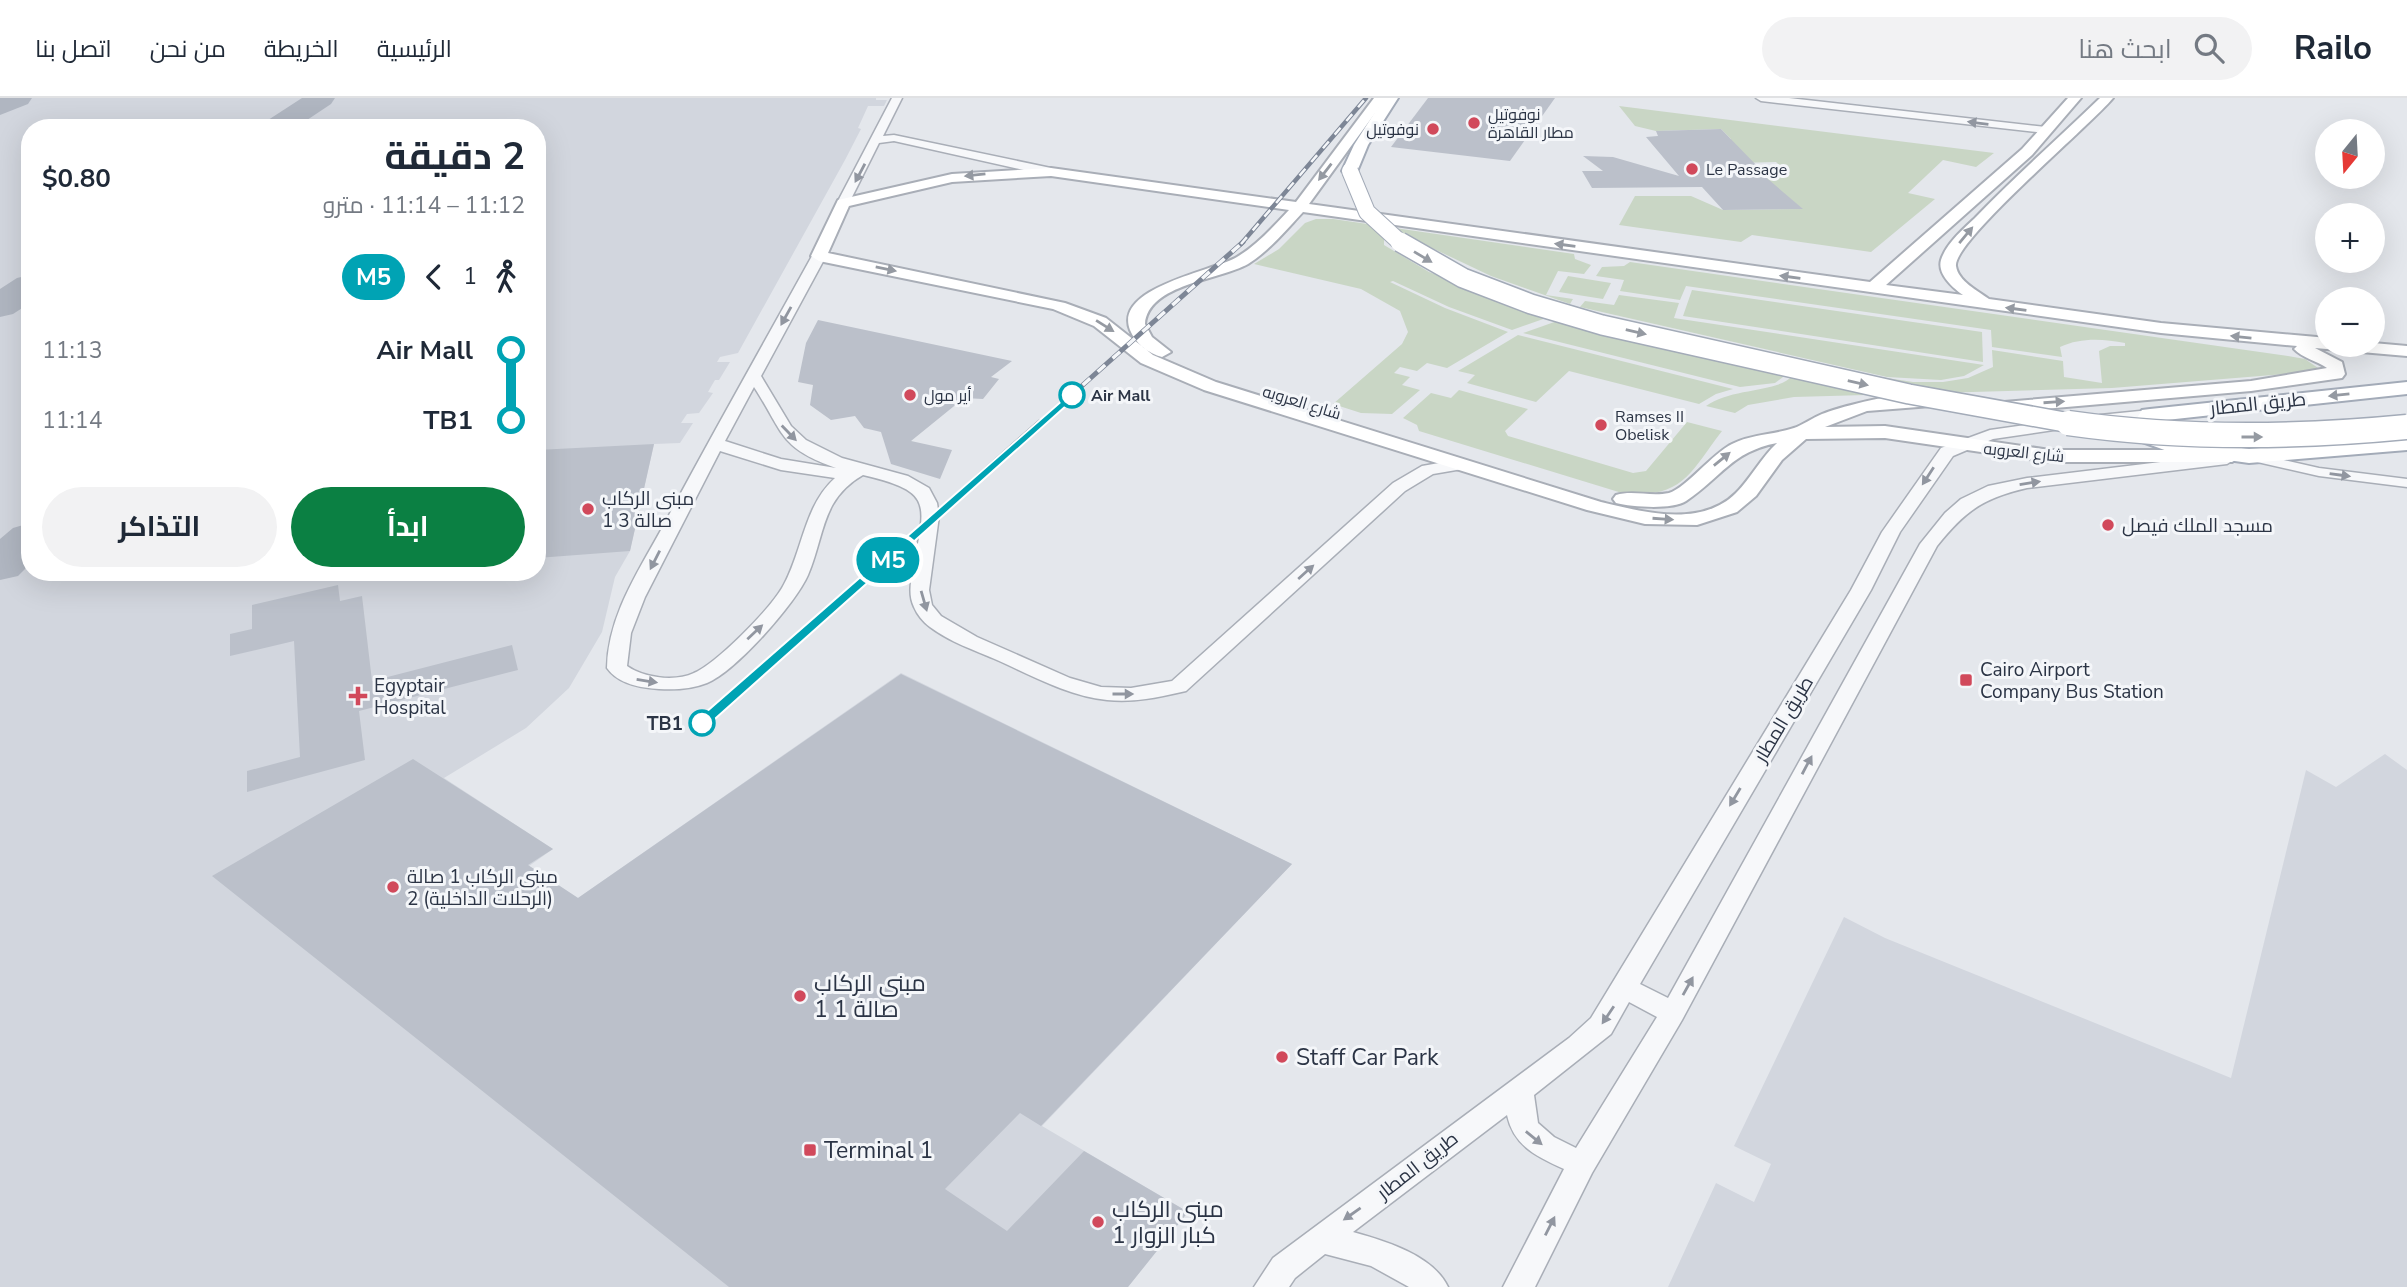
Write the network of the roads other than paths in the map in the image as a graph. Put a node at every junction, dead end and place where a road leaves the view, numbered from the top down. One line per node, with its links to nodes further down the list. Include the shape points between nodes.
1 (897, 98): 8 (street)
2 (909, 98): 11 (street)
3 (1380, 98): 15 (main road, شارع العروبه, one-way to 15)
4 (1391, 98): 26 (main road, one-way to 26, bridge, via 1350,171 1356,194 1381,227 1415,253 1482,286 1595,323 1936,400 2086,426 2236,437)
5 (1761, 98): 9 (street, one-way to 5)
6 (2076, 98): 9 (main road)
7 (2107, 98): 10 (main road)
8 (886, 119): 11 (street); 12 (street)
9 (2055, 120): 10 (main road); 18 (main road)
10 (2085, 120): 16 (main road, one-way to 10, via 1973,226)
11 (897, 129): 12 (street); 13 (street)
12 (877, 140): 14 (street, one-way to 14)
13 (1051, 172): 14 (main road, one-way to 14, via 952,178); 15 (main road)
14 (843, 203): 17 (main road)
15 (1297, 208): 19 (main road, one-way to 15); 27 (main road, شارع العروبه, one-way to 27, via 1244,260 1164,289 1147,301 1136,322 1146,342 1169,356 1235,381 1620,499 1677,498 1736,449)
16 (1949, 255): 18 (main road, via 1938,264 1944,279 1937,282 1911,278); 20 (main road, via 1955,279)
17 (818, 256): 23 (street, one-way to 23); 32 (main road, شارع العروبه, one-way to 32, via 1059,306 1100,323 1133,350 1182,375)
18 (1912, 256): 19 (main road)
19 (1872, 289): 20 (main road)
20 (1987, 305): 21 (main road, one-way to 20)
21 (2271, 340): 22 (main road); 27 (main road, one-way to 21, via 1824,418 1889,402 2016,404 2251,386 2330,377 2338,370 2322,356)
22 (2407, 351)
23 (754, 376): 28 (street); 33 (street, one-way to 33, via 791,436)
24 (2407, 388): 25 (main road, طريق المطار, one-way to 25)
25 (2150, 415): 30 (street, طريق المطار, via 2013,431); 31 (main road, via 2143,430 2154,440)
26 (2407, 427)
27 (1800, 433): 30 (main road, شارع العروبه, via 1885,432); 32 (main road, شارع العروبه, one-way to 27, via 1621,513 1699,518 1742,498)
28 (715, 443): 33 (street, via 764,462); 33 (street, one-way to 33, via 629,611 616,657 617,668 633,679 670,683 703,677 751,636 792,588 833,486)
29 (2407, 443): 31 (main road)
30 (1958, 444): 31 (main road, شارع العروبه, via 2050,456); 35 (street, طريق المطار, one-way to 35, via 1938,461)
31 (2249, 456): 34 (street, one-way to 34, via 2319,472); 36 (street, one-way to 31, via 1951,517 1994,490)
32 (1462, 464): 33 (street, one-way to 32, via 905,482 926,496 928,553 920,593 926,612 937,624 1067,684 1124,694 1179,687 1399,487 1428,470)
33 (855, 472)
34 (2407, 483)
35 (1886, 543): 36 (street); 37 (street, طريق المطار)
36 (1923, 553): 38 (street)
37 (1861, 590): 38 (street); 39 (street, طريق المطار, one-way to 39)
38 (1895, 601): 40 (street, one-way to 38)
39 (1625, 988): 40 (street); 41 (street, طريق المطار, one-way to 41, via 1591,1037)
40 (1673, 1013): 42 (street)
41 (1520, 1089): 42 (street, one-way to 42, via 1520,1119 1525,1130 1546,1147); 43 (street, طريق المطار, one-way to 43)
42 (1582, 1164): 46 (street, one-way to 42)
43 (1320, 1239): 44 (street, طريق المطار, via 1284,1268); 45 (street, via 1377,1253)
44 (1270, 1287)
45 (1432, 1287)
46 (1519, 1287)

